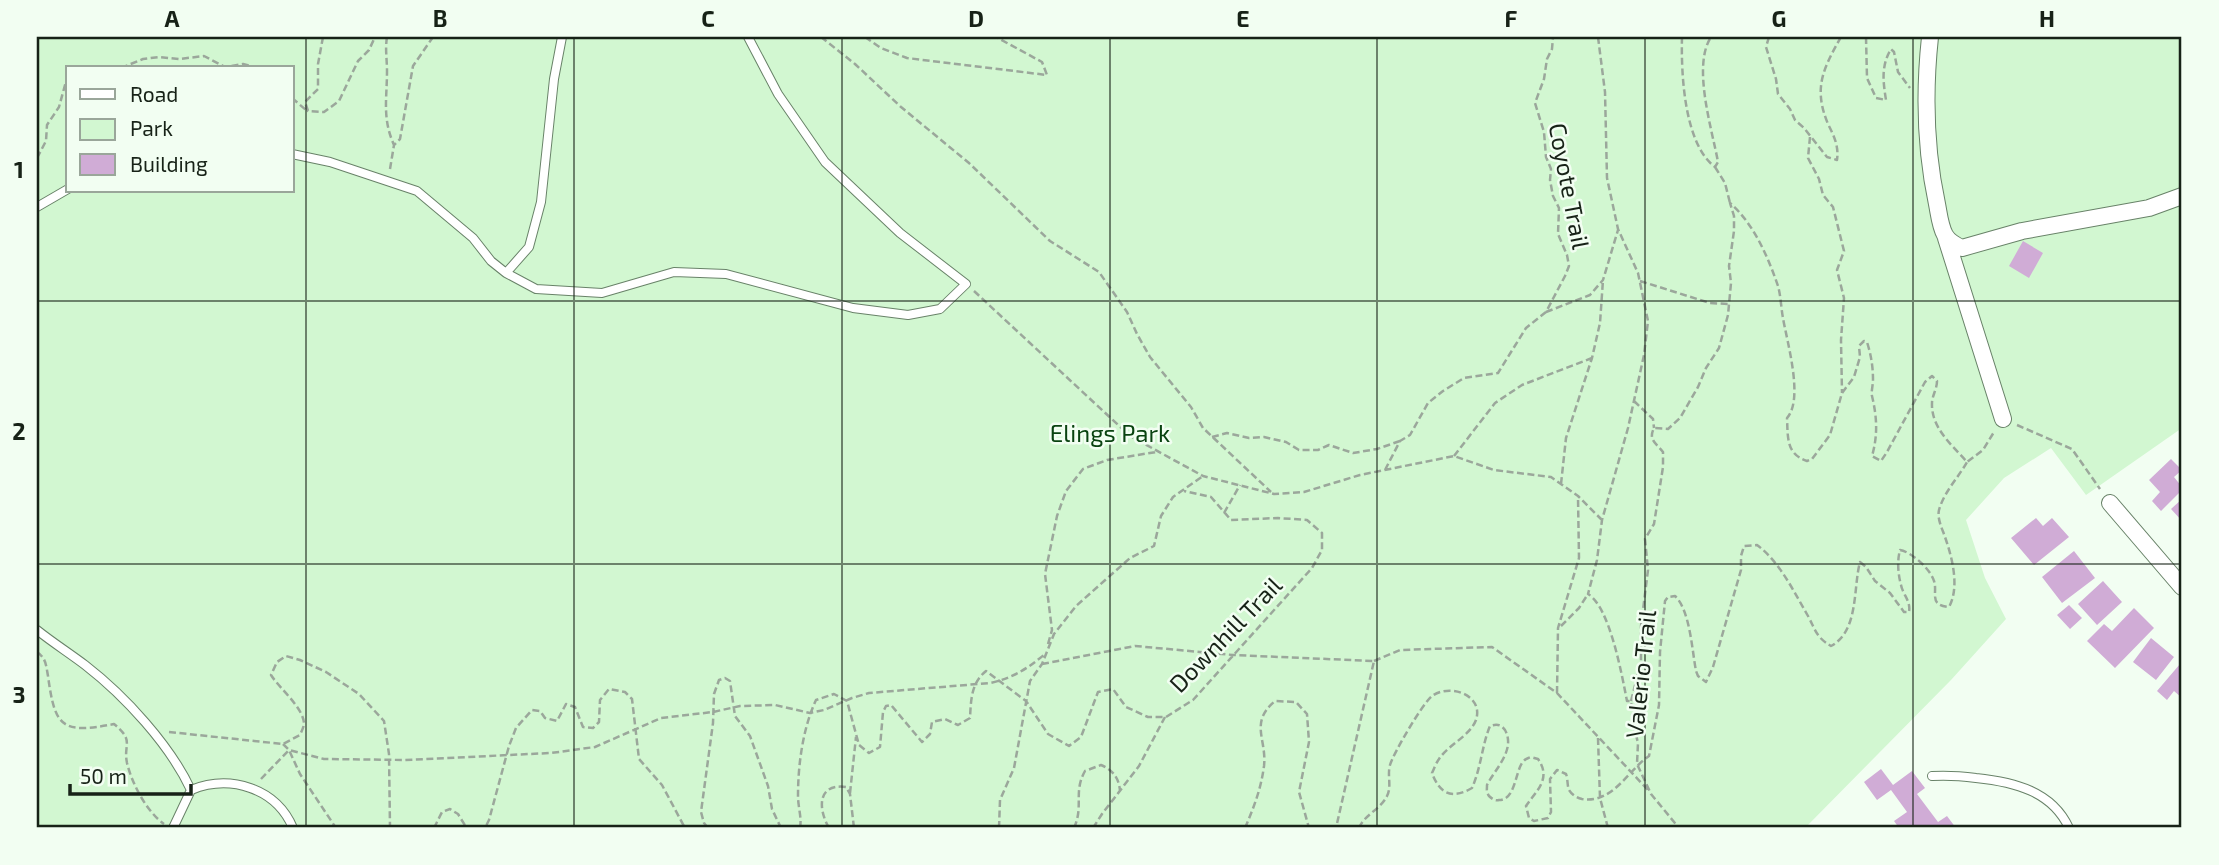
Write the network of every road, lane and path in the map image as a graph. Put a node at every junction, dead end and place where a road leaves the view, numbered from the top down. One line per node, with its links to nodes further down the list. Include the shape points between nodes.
1 (323, 37): 25 (path, via 318,89 305,102)
2 (375, 37): 25 (path, via 339,101 324,111)
3 (387, 37): 27 (path, via 387,129)
4 (433, 37): 27 (path, via 412,66 400,139)
5 (562, 37): 38 (lane, via 541,202 529,247)
6 (748, 37): 41 (lane, via 778,94 825,162 900,233)
7 (821, 37): 49 (path, via 969,163 1049,241 1099,272 1150,357)
8 (865, 37): 9 (path, via 907,58 1047,75 1042,62)
9 (996, 37)
10 (1553, 37): 43 (path, Coyote Trail, via 1535,103 1559,208 1558,234 1569,266)
11 (1598, 37): 36 (path, via 1607,178)
12 (1682, 37): 30 (path, via 1686,102 1696,139)
13 (1711, 37): 30 (path, via 1705,46 1703,78 1718,162)
14 (1769, 37): 26 (path, via 1766,47 1778,94)
15 (1841, 37): 26 (path, via 1819,85 1822,108 1839,152 1837,160 1827,157)
16 (1866, 37): 24 (path, via 1867,78 1876,98 1886,100 1884,61 1891,49 1898,72)
17 (1930, 37): 24 (street)
18 (126, 66): 19 (path, via 143,59 204,56)
19 (223, 66)
20 (231, 66): 21 (path)
21 (250, 66)
22 (66, 81): 29 (path)
23 (294, 100): 25 (path)
24 (1926, 106): 37 (street, via 1931,178)
25 (307, 111)
26 (1810, 136): 45 (path, via 1808,158 1833,207 1844,251 1837,270 1844,298)
27 (394, 145): 31 (path)
28 (294, 154): 31 (lane)
29 (37, 158)
30 (1715, 167): 34 (path)
31 (388, 180): 38 (lane, via 417,191)
32 (66, 190): 35 (lane)
33 (2182, 196): 37 (street, via 2149,208 2022,231 1962,248)
34 (1730, 202): 42 (path, via 1734,231); 45 (path, via 1748,221 1778,287 1794,373 1788,444 1802,460 1812,459 1830,435)
35 (37, 207)
36 (1618, 229): 39 (path); 40 (path)
37 (1946, 238): 47 (street)
38 (506, 273): 41 (lane, via 536,289 602,293 674,272 726,274 853,308 908,315 940,309)
39 (1603, 280): 43 (path, via 1590,295); 44 (path)
40 (1640, 281): 42 (path, via 1710,303); 46 (path, via 1648,321)
41 (966, 284): 51 (path, via 1130,436)
42 (1729, 304): 48 (path, via 1719,348 1681,418 1668,429)
43 (1546, 312): 50 (path, Coyote Trail, via 1526,328 1498,373 1464,379 1443,391 1428,403 1410,435)
44 (1592, 358): 52 (path, via 1522,385 1495,403); 56 (path, via 1566,438)
45 (1842, 393): 53 (path, via 1854,377 1861,343 1867,342 1877,422 1872,456 1881,461 1932,376 1937,381 1932,402 1936,427)
46 (1634, 401): 48 (path, via 1653,419); 63 (path)
47 (2003, 419): 53 (path, via 1983,450); 61 (path, via 2072,449)
48 (1654, 428): 78 (path, via 1651,440 1663,452 1663,467 1654,524 1645,539 1648,570 1641,662)
49 (1212, 437): 50 (path, via 1227,433 1276,439 1299,450 1329,445 1353,453); 59 (path)
50 (1400, 441): 54 (path, Coyote Trail)
51 (1157, 452): 55 (path); 69 (path, via 1083,469 1066,491 1045,574 1052,630)
52 (1454, 456): 54 (path); 56 (path, via 1494,470 1551,477)
53 (1967, 462): 91 (path, Valerio Trail, via 1938,512 1953,572 1949,607 1938,603 1931,573 1907,551 1900,551 1898,557 1909,612 1899,608 1860,562 1846,633 1830,646 1818,638 1766,552 1757,545 1744,546 1741,570 1706,682 1696,671 1681,601 1668,597 1661,622 1659,705 1649,756)
54 (1385, 470): 59 (path, via 1304,492)
55 (1203, 476): 57 (path); 58 (path)
56 (1561, 484): 60 (path)
57 (1240, 485): 59 (path); 62 (path)
58 (1184, 491): 62 (path, Downhill Trail, via 1212,497); 72 (path, via 1173,497 1161,516 1154,545 1130,558 1076,606 1054,634)
59 (1274, 494)
60 (1578, 496): 63 (path); 66 (path, via 1579,558)
61 (2110, 503): 64 (street)
62 (1224, 513): 70 (path, Downhill Trail, via 1231,520 1307,520 1322,533 1322,550 1312,568)
63 (1602, 520): 65 (path)
64 (2182, 587)
65 (1588, 594): 66 (path); 78 (path, via 1595,598 1612,634 1627,701)
66 (1558, 628): 75 (path)
67 (37, 629): 84 (lane, via 87,666)
68 (37, 652): 100 (path, via 47,663 52,705 59,719 69,727 114,724 122,731 129,743 126,761 140,794 156,818)
69 (1045, 654): 72 (path); 73 (path, via 1025,671)
70 (1233, 655): 71 (path); 72 (path, via 1135,646); 82 (path, Downhill Trail, via 1193,699)
71 (1374, 661): 75 (path, via 1400,650 1492,647); 116 (path)
72 (1042, 664): 77 (path, via 1030,681)
73 (1000, 681): 74 (path); 74 (path, via 986,671); 77 (path, Downhill Trail)
74 (975, 685): 76 (path, via 869,693); 85 (path, via 970,718 958,724 945,719 932,722 930,734 922,742 891,705 883,712 880,747 869,753 859,745)
75 (1557, 694): 86 (path)
76 (847, 701): 81 (path); 81 (path, via 834,694 816,700); 85 (path)
77 (1026, 701): 82 (path, Downhill Trail, via 1048,734 1069,746 1081,737 1098,692 1113,689 1126,707 1147,717); 111 (path, via 1014,768 1000,800)
78 (1631, 701): 91 (path, via 1639,743)
79 (734, 707): 80 (path); 80 (path, via 730,681 725,678 719,680 714,694); 81 (path, via 775,705); 107 (path, via 750,736)
80 (713, 712): 83 (path, via 661,718); 106 (path, via 701,812)
81 (810, 713): 108 (path, via 798,789)
82 (1166, 717): 96 (path)
83 (636, 729): 89 (path, via 595,747); 89 (path, via 632,699 625,692 609,690 600,700 599,722 593,728 583,727 575,707 566,704 556,721 532,710 516,728); 105 (path, via 639,759 662,785)
84 (152, 730): 87 (path); 95 (lane)
85 (856, 734): 97 (path)
86 (1597, 737): 92 (path); 99 (path)
87 (283, 744): 88 (path); 90 (path, via 300,735 304,724 300,710 271,675 286,656 326,672 359,694 384,721)
88 (289, 750): 90 (path, via 324,759); 94 (path); 102 (path)
89 (506, 755): 90 (path); 104 (path, via 485,828 467,827 450,809 442,812)
90 (389, 760): 103 (path)
91 (1637, 764): 92 (path); 98 (path)
92 (1633, 774): 98 (path); 99 (path)
93 (1932, 776): 120 (lane, via 2021,785 2045,798)
94 (251, 789): 95 (lane, via 226,782); 101 (lane, via 277,804)
95 (191, 790): 100 (lane)
96 (1120, 790): 112 (path, via 1111,770 1101,765 1085,771 1079,783 1080,815); 113 (path)
97 (850, 794): 109 (path, via 846,786 826,791 822,816); 110 (path)
98 (1651, 794): 119 (path)
99 (1600, 798): 117 (path, via 1574,796 1566,774 1557,770 1550,779 1551,812 1548,818 1534,821 1526,806 1539,790 1544,772 1538,759 1531,757 1521,765 1510,794 1503,800 1490,797 1487,785 1506,753 1506,732 1496,724 1486,735 1472,788 1455,795 1446,792 1432,774 1438,759 1472,726 1477,708 1458,691 1444,692 1433,696 1421,711 1391,762 1388,796); 118 (path)
100 (172, 828)
101 (293, 828)
102 (336, 828)
103 (390, 828)
104 (434, 828)
105 (685, 828)
106 (708, 828)
107 (781, 828)
108 (800, 828)
109 (829, 828)
110 (854, 828)
111 (999, 828)
112 (1074, 828)
113 (1093, 828)
114 (1245, 828): 115 (path, via 1259,797 1265,762 1260,727 1264,710 1275,701 1296,702 1307,713 1309,742 1299,792)
115 (1309, 828)
116 (1336, 828)
117 (1359, 828)
118 (1608, 828)
119 (1679, 828)
120 (2069, 828)

